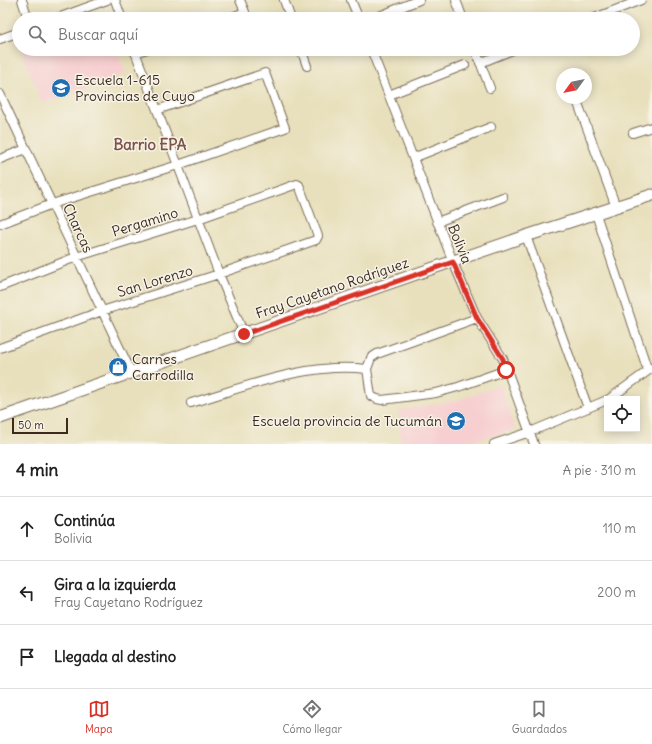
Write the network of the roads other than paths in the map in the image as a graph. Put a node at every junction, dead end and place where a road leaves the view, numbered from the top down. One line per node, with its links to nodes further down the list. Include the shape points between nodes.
1 (22, 0): 10 (street)
2 (107, 0): 11 (street)
3 (115, 0): 12 (street)
4 (240, 0): 13 (street)
5 (284, 0): 14 (street)
6 (351, 0): 15 (street)
7 (418, 0): 16 (street)
8 (456, 0): 17 (street)
9 (641, 0): 18 (street)
10 (26, 12)
11 (74, 12)
12 (119, 12)
13 (244, 12)
14 (288, 12)
15 (356, 12)
16 (389, 12)
17 (460, 12)
18 (610, 12)
19 (12, 35): 20 (street)
20 (0, 39)
21 (136, 56): 33 (street)
22 (303, 56): 28 (street)
23 (374, 56): 30 (street, Bolivia)
24 (478, 56): 26 (street)
25 (498, 56): 26 (street)
26 (480, 63): 29 (street)
27 (465, 65): 30 (street)
28 (307, 66)
29 (490, 88)
30 (389, 95): 38 (street, Bolivia)
31 (0, 96): 37 (street, Charcas)
32 (578, 104): 44 (street)
33 (157, 110): 40 (street); 40 (street, via 265,73 285,128)
34 (491, 127): 38 (street)
35 (652, 127): 36 (street)
36 (633, 134)
37 (26, 149): 39 (street); 43 (street, Charcas)
38 (413, 158): 47 (street, Bolivia)
39 (0, 159)
40 (178, 165): 43 (street); 46 (street)
41 (652, 195): 44 (street, Fray Cayetano Rodríguez)
42 (503, 197): 47 (street)
43 (52, 204): 48 (street); 51 (street, Charcas)
44 (616, 207): 45 (street, Fray Cayetano Rodríguez)
45 (596, 214): 49 (street, Fray Cayetano Rodríguez); 61 (street)
46 (198, 219): 50 (street, Pergamino, via 298,185); 51 (street, Pergamino); 53 (street)
47 (437, 222): 52 (street, Bolivia)
48 (0, 224)
49 (526, 236): 52 (street, Fray Cayetano Rodríguez); 66 (street)
50 (317, 238): 53 (street, San Lorenzo)
51 (76, 257): 54 (street, Pergamino); 55 (street, Charcas)
52 (453, 262): 56 (street, Bolivia); 57 (street, Fray Cayetano Rodríguez)
53 (219, 274): 55 (street, San Lorenzo); 57 (street)
54 (0, 287)
55 (102, 311): 58 (street, San Lorenzo); 62 (street, Charcas)
56 (477, 318): 59 (street, via 377,354 371,358); 60 (street, Bolivia, via 503,359)
57 (244, 334): 62 (street, Fray Cayetano Rodríguez)
58 (0, 348)
59 (367, 369): 60 (street, via 371,396 382,400 436,393); 65 (street, via 349,367 301,371)
60 (506, 370): 68 (street, Bolivia)
61 (650, 370): 63 (street)
62 (131, 372): 67 (street, Fray Cayetano Rodríguez)
63 (614, 396)
64 (604, 402): 66 (street)
65 (191, 403)
66 (588, 408): 68 (street)
67 (0, 418)
68 (530, 432): 69 (street); 70 (street, Bolivia)
69 (494, 444)
70 (534, 444)

